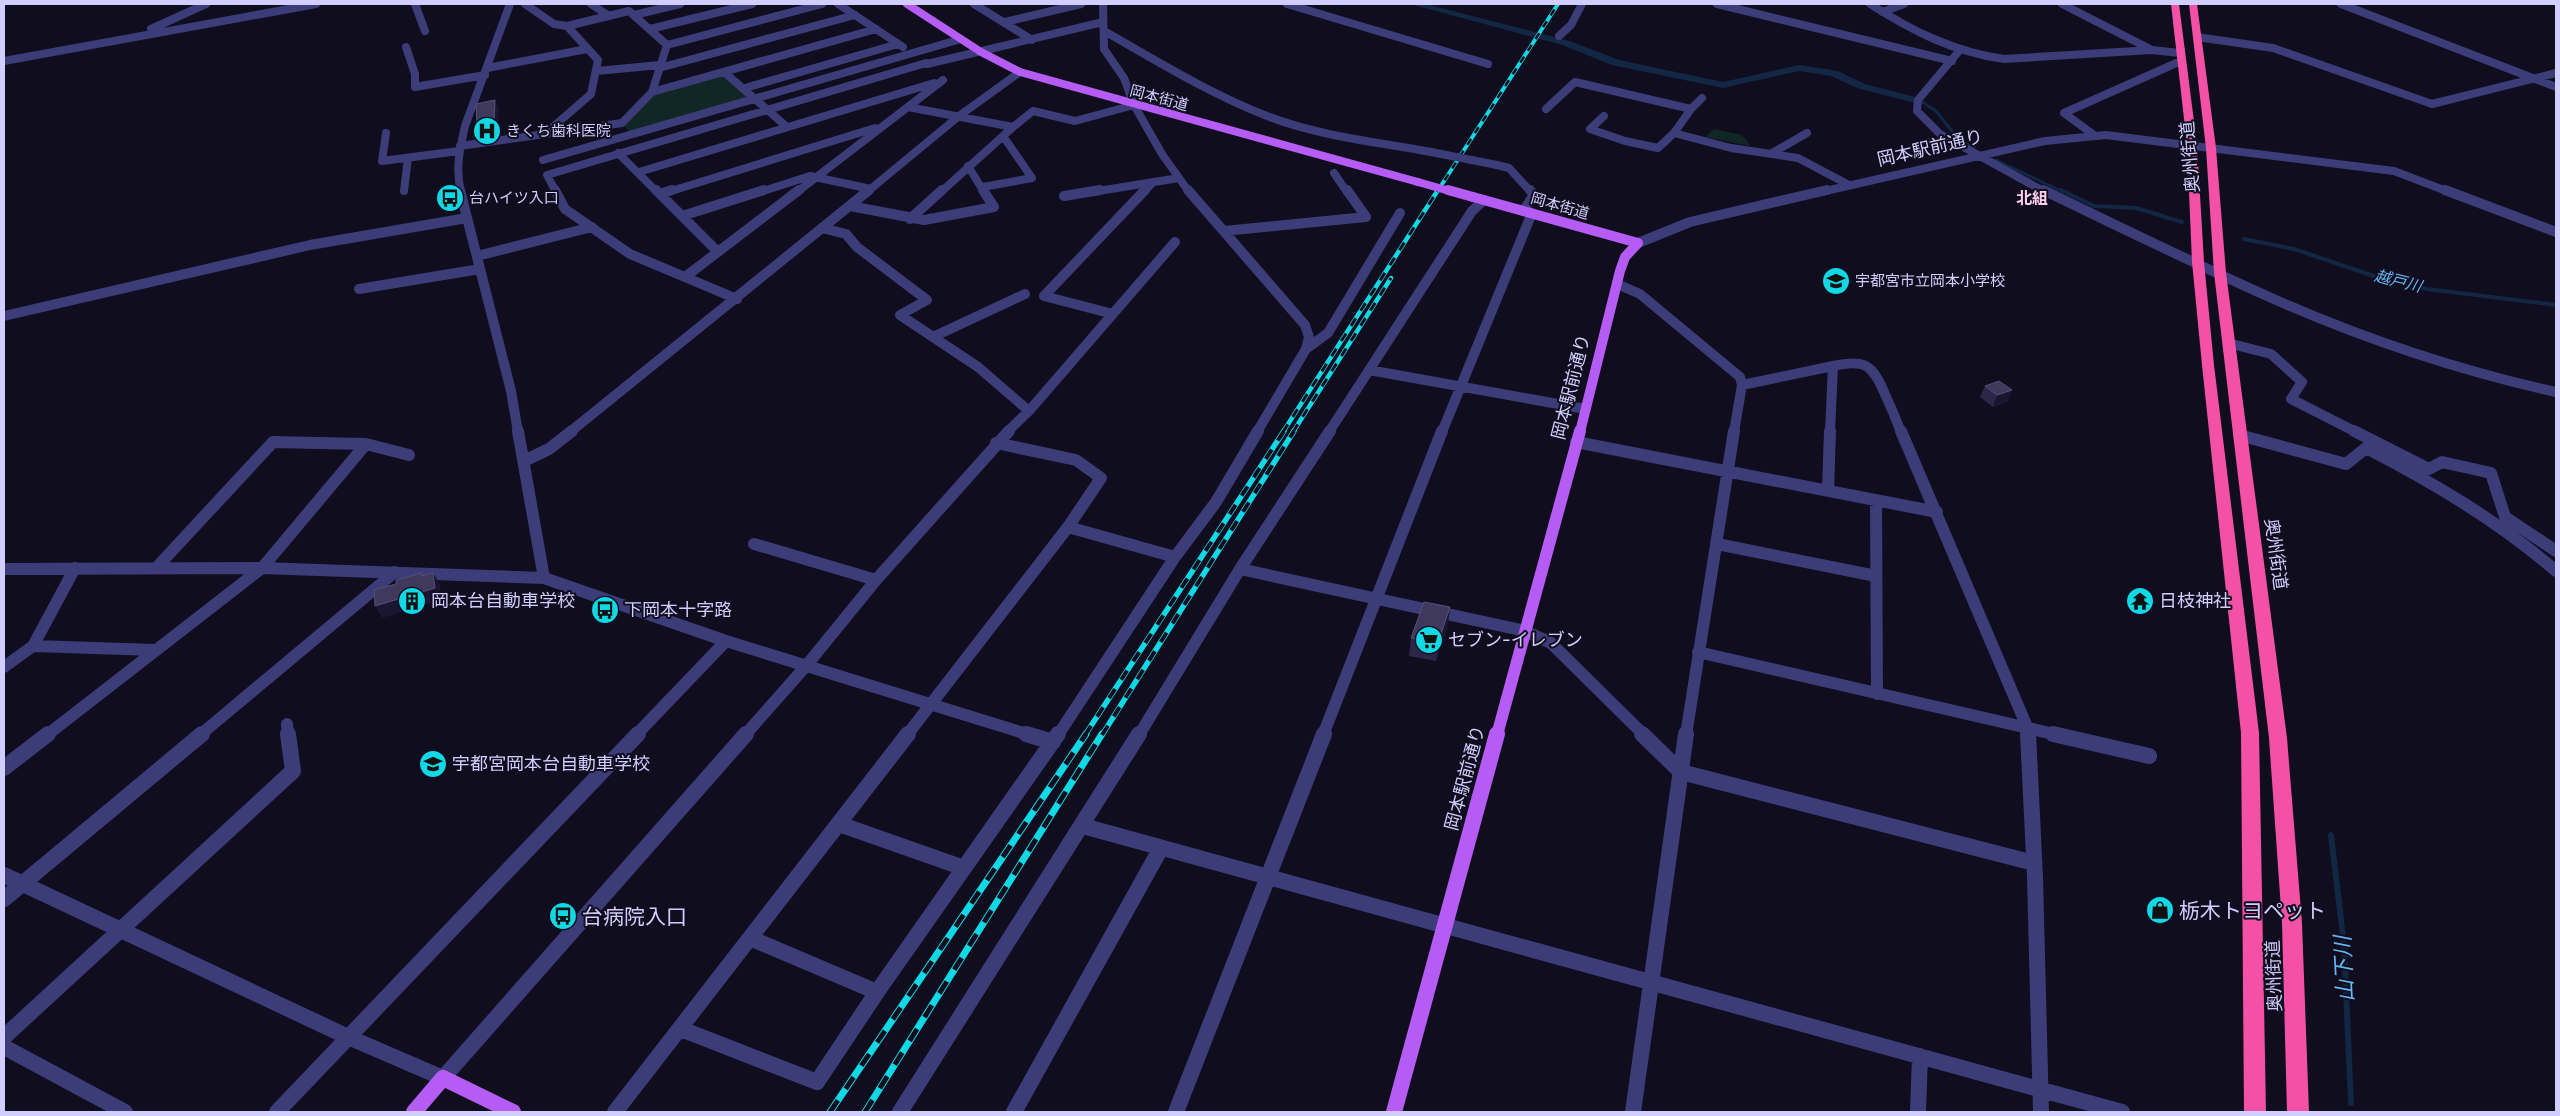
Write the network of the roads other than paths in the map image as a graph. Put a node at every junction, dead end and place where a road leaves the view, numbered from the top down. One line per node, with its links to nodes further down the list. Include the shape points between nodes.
1 (316, 4): 25 (street)
2 (414, 4): 36 (street)
3 (510, 4): 57 (street)
4 (525, 4): 32 (street, via 554,24)
5 (591, 4): 30 (street)
6 (680, 4): 28 (street)
7 (752, 4): 35 (street)
8 (822, 4): 43 (street)
9 (838, 4): 29 (street)
10 (912, 4): 40 (main road, 岡本街道)
11 (994, 4): 24 (street)
12 (1081, 4): 31 (street)
13 (1103, 4): 33 (street)
14 (1287, 4): 53 (street)
15 (1582, 4): 38 (street, via 1571,25)
16 (1719, 4): 17 (street); 52 (street)
17 (1749, 4)
18 (1870, 4): 27 (street)
19 (1904, 4): 27 (street)
20 (2062, 4): 46 (street)
21 (2175, 4): 50 (highway, 奥州街道)
22 (2193, 4): 39 (highway, 奥州街道)
23 (2340, 4): 61 (street)
24 (977, 5): 31 (street)
25 (284, 6): 26 (street)
26 (214, 10): 37 (street); 37 (street)
27 (1882, 12): 47 (street)
28 (634, 15): 30 (street, via 629,11); 35 (street)
29 (855, 15): 34 (street); 54 (street)
30 (609, 16): 32 (street)
31 (1005, 22): 41 (street)
32 (567, 26): 45 (street)
33 (1103, 27): 41 (street); 67 (street, via 1104,49 1124,78); 105 (street, bridge, via 1202,86 1266,116 1296,126 1509,168 1534,195)
34 (876, 29): 42 (street); 58 (street)
35 (650, 30): 43 (street)
36 (425, 31)
37 (137, 36): 51 (street)
38 (1559, 36)
39 (2197, 37): 61 (street, via 2273,48 2432,104); 85 (highway, 奥州街道)
40 (961, 39): 48 (main road, 岡本街道); 49 (street)
41 (1032, 40): 48 (street)
42 (898, 44): 49 (street); 63 (street)
43 (667, 45): 54 (street)
44 (406, 48): 57 (street, via 415,74 415,87)
45 (587, 49): 56 (street, via 598,60); 57 (street)
46 (2152, 50): 47 (street, via 2004,59); 50 (street)
47 (1959, 51): 52 (street)
48 (982, 52): 55 (street); 59 (main road, 岡本街道)
49 (912, 54): 55 (street); 65 (street)
50 (2180, 57): 81 (street, via 2064,113); 83 (highway, 奥州街道)
51 (4, 61)
52 (1952, 61): 88 (street, via 1918,100 1917,110 1940,134)
53 (1488, 64)
54 (660, 66): 56 (street); 64 (street)
55 (933, 70): 68 (street); 69 (street); 75 (street)
56 (597, 71): 78 (street, via 591,94)
57 (486, 72): 84 (street)
58 (724, 72): 63 (street); 64 (street)
59 (1020, 72): 67 (main road, 岡本街道); 72 (street)
60 (2556, 73): 61 (street)
61 (2535, 78): 62 (street)
62 (2556, 87)
63 (745, 88): 65 (street)
64 (652, 92): 78 (street, via 622,123)
65 (756, 98): 69 (street); 90 (street)
66 (1702, 98): 71 (street)
67 (1134, 105): 76 (street, via 1075,121 1033,111); 95 (street); 103 (main road, 岡本街道, bridge)
68 (908, 107): 72 (street); 74 (street)
69 (767, 109): 75 (street); 87 (street)
70 (1546, 109): 71 (street, via 1575,82)
71 (1691, 109): 79 (street)
72 (959, 116): 76 (street); 99 (street)
73 (1604, 116): 79 (street, via 1590,129 1625,141 1658,148)
74 (883, 126): 94 (street); 101 (street)
75 (787, 127): 92 (street)
76 (1013, 127): 82 (street)
77 (386, 133): 89 (street, via 382,161)
78 (546, 133): 84 (street)
79 (1674, 133): 86 (street, via 1731,148)
80 (1807, 133): 86 (street)
81 (2094, 135): 83 (street, 岡本駅前通り); 88 (street, 岡本駅前通り, via 2045,141)
82 (1003, 136): 91 (street); 98 (street, via 1032,178)
83 (2192, 145): 85 (street, 岡本駅前通り); 118 (highway, 奥州街道)
84 (459, 148): 89 (street); 108 (street, via 458,177)
85 (2211, 148): 113 (street, 岡本駅前通り, via 2394,171); 120 (highway, 奥州街道)
86 (1772, 152): 97 (street, via 1798,158)
87 (618, 153): 92 (street); 110 (street, via 547,174 565,210)
88 (1980, 156): 97 (street, 岡本駅前通り); 118 (street, via 2023,181)
89 (408, 158): 100 (street)
90 (543, 160)
91 (968, 166): 98 (street); 109 (street)
92 (639, 172): 101 (street)
93 (1334, 173): 112 (street, via 1366,217)
94 (817, 176): 99 (street); 107 (street); 116 (street)
95 (1179, 178): 96 (street); 112 (street)
96 (1153, 182): 102 (street); 126 (street, via 1044,296)
97 (1849, 185): 115 (street, 岡本駅前通り, via 1690,222)
98 (983, 187): 109 (street, via 994,207 924,220)
99 (871, 189): 104 (street)
100 (404, 191)
101 (660, 194): 107 (street)
102 (1064, 196)
103 (1479, 199): 105 (main road, 岡本街道); 132 (street)
104 (850, 206): 109 (street); 111 (street)
105 (1528, 212): 115 (main road, 岡本街道); 134 (street)
106 (1400, 213): 130 (street, via 1328,333)
107 (682, 216): 116 (street)
108 (467, 218): 117 (street); 127 (street, via 310,245)
109 (910, 219)
110 (592, 227): 117 (street); 121 (street, via 630,254)
111 (822, 228): 125 (street); 128 (street, via 846,234 857,247 926,300 900,315)
112 (1224, 231): 130 (street, via 1305,325 1309,337)
113 (2556, 232)
114 (1175, 242): 126 (street)
115 (1638, 242): 122 (main road, 岡本駅前通り, via 1625,257)
116 (718, 252): 121 (street)
117 (477, 256): 119 (street)
118 (2198, 262): 120 (street); 213 (highway, 奥州街道, via 2250,733)
119 (480, 269): 123 (street); 143 (street, via 511,391)
120 (2220, 273): 129 (highway, 奥州街道); 135 (street, via 2337,325 2511,382)
121 (685, 277): 125 (street)
122 (1617, 284): 133 (street, via 1640,294 1740,377); 136 (main road, 岡本駅前通り)
123 (359, 289)
124 (1025, 294): 128 (street)
125 (737, 299): 143 (street, via 549,449)
126 (1113, 314): 137 (street)
127 (4, 316)
128 (935, 336): 137 (street, via 991,377 1017,404)
129 (2228, 343): 138 (highway, 奥州街道); 151 (street, via 2271,354 2278,360 2302,382 2291,399 2429,469 2442,462 2491,473 2505,517)
130 (1306, 349): 152 (street, via 1216,502)
131 (1833, 366): 133 (street); 145 (street); 147 (street, via 1859,362 1876,373)
132 (1369, 370): 134 (street); 157 (street)
133 (1742, 385): 144 (street)
134 (1460, 386): 136 (street); 163 (street)
135 (2556, 392)
136 (1586, 409): 139 (main road, 岡本駅前通り)
137 (1029, 411): 140 (street)
138 (2239, 435): 158 (street, via 2346,464 2366,448 2432,481); 214 (highway, 奥州街道, via 2278,738 2292,923)
139 (1576, 442): 144 (street); 164 (main road, 岡本駅前通り)
140 (996, 443): 148 (street, via 1076,460 1101,478); 162 (street)
141 (366, 444): 142 (street); 153 (street, via 273,442); 155 (street)
142 (409, 455)
143 (524, 461): 161 (street)
144 (1728, 471): 145 (street); 150 (street)
145 (1828, 490): 146 (street)
146 (1876, 500): 147 (street); 160 (street)
147 (1937, 512): 174 (street)
148 (1068, 527): 152 (street); 172 (street)
149 (754, 544): 162 (street)
150 (1718, 544): 160 (street); 168 (street)
151 (2556, 551)
152 (1175, 557): 175 (street)
153 (157, 567): 154 (street); 155 (street)
154 (75, 568): 156 (street); 166 (street)
155 (262, 568): 159 (street); 167 (street)
156 (4, 569)
157 (1240, 569): 163 (street); 180 (street)
158 (2556, 570)
159 (395, 572): 161 (street); 186 (street)
160 (1876, 576): 171 (street)
161 (544, 578): 165 (street)
162 (876, 580): 169 (street)
163 (1377, 599): 164 (street); 185 (street)
164 (1525, 631): 178 (street, via 1551,643); 188 (main road, 岡本駅前通り)
165 (726, 640): 169 (street); 195 (street)
166 (33, 646): 167 (street); 170 (street)
167 (155, 650): 177 (street)
168 (1698, 652): 171 (street); 178 (street)
169 (806, 666): 172 (street); 198 (street)
170 (4, 667)
171 (1877, 694): 174 (street)
172 (931, 703): 175 (street); 179 (street)
173 (286, 724): 189 (street, via 293,771)
174 (2028, 729): 176 (street); 182 (street)
175 (1053, 742): 183 (street)
176 (2148, 756)
177 (4, 768)
178 (1681, 772): 182 (street); 191 (street)
179 (839, 824): 183 (street); 190 (street)
180 (1083, 826): 181 (street); 205 (street)
181 (1161, 848): 185 (street); 206 (street)
182 (2034, 863): 199 (street)
183 (964, 868): 192 (street)
184 (4, 875): 186 (street)
185 (1269, 878): 188 (street); 207 (street)
186 (21, 884): 187 (street); 189 (street)
187 (4, 899)
188 (1445, 924): 191 (street); 208 (main road, 岡本駅前通り)
189 (120, 930): 194 (street); 195 (street)
190 (750, 938): 192 (street); 193 (street)
191 (1652, 983): 197 (street); 209 (street)
192 (877, 992): 193 (street, via 818,1082)
193 (681, 1029): 204 (street)
194 (4, 1037)
195 (348, 1037): 198 (street); 201 (street)
196 (4, 1047): 200 (street)
197 (1920, 1056): 199 (street); 210 (street)
198 (443, 1078): 202 (main road); 203 (main road)
199 (2039, 1089): 211 (street); 212 (street)
200 (125, 1112)
201 (278, 1112)
202 (414, 1112)
203 (513, 1112)
204 (615, 1112)
205 (900, 1112)
206 (1014, 1112)
207 (1176, 1112)
208 (1394, 1112)
209 (1633, 1112)
210 (1918, 1112)
211 (2041, 1112)
212 (2122, 1112)
213 (2255, 1112)
214 (2298, 1112)

